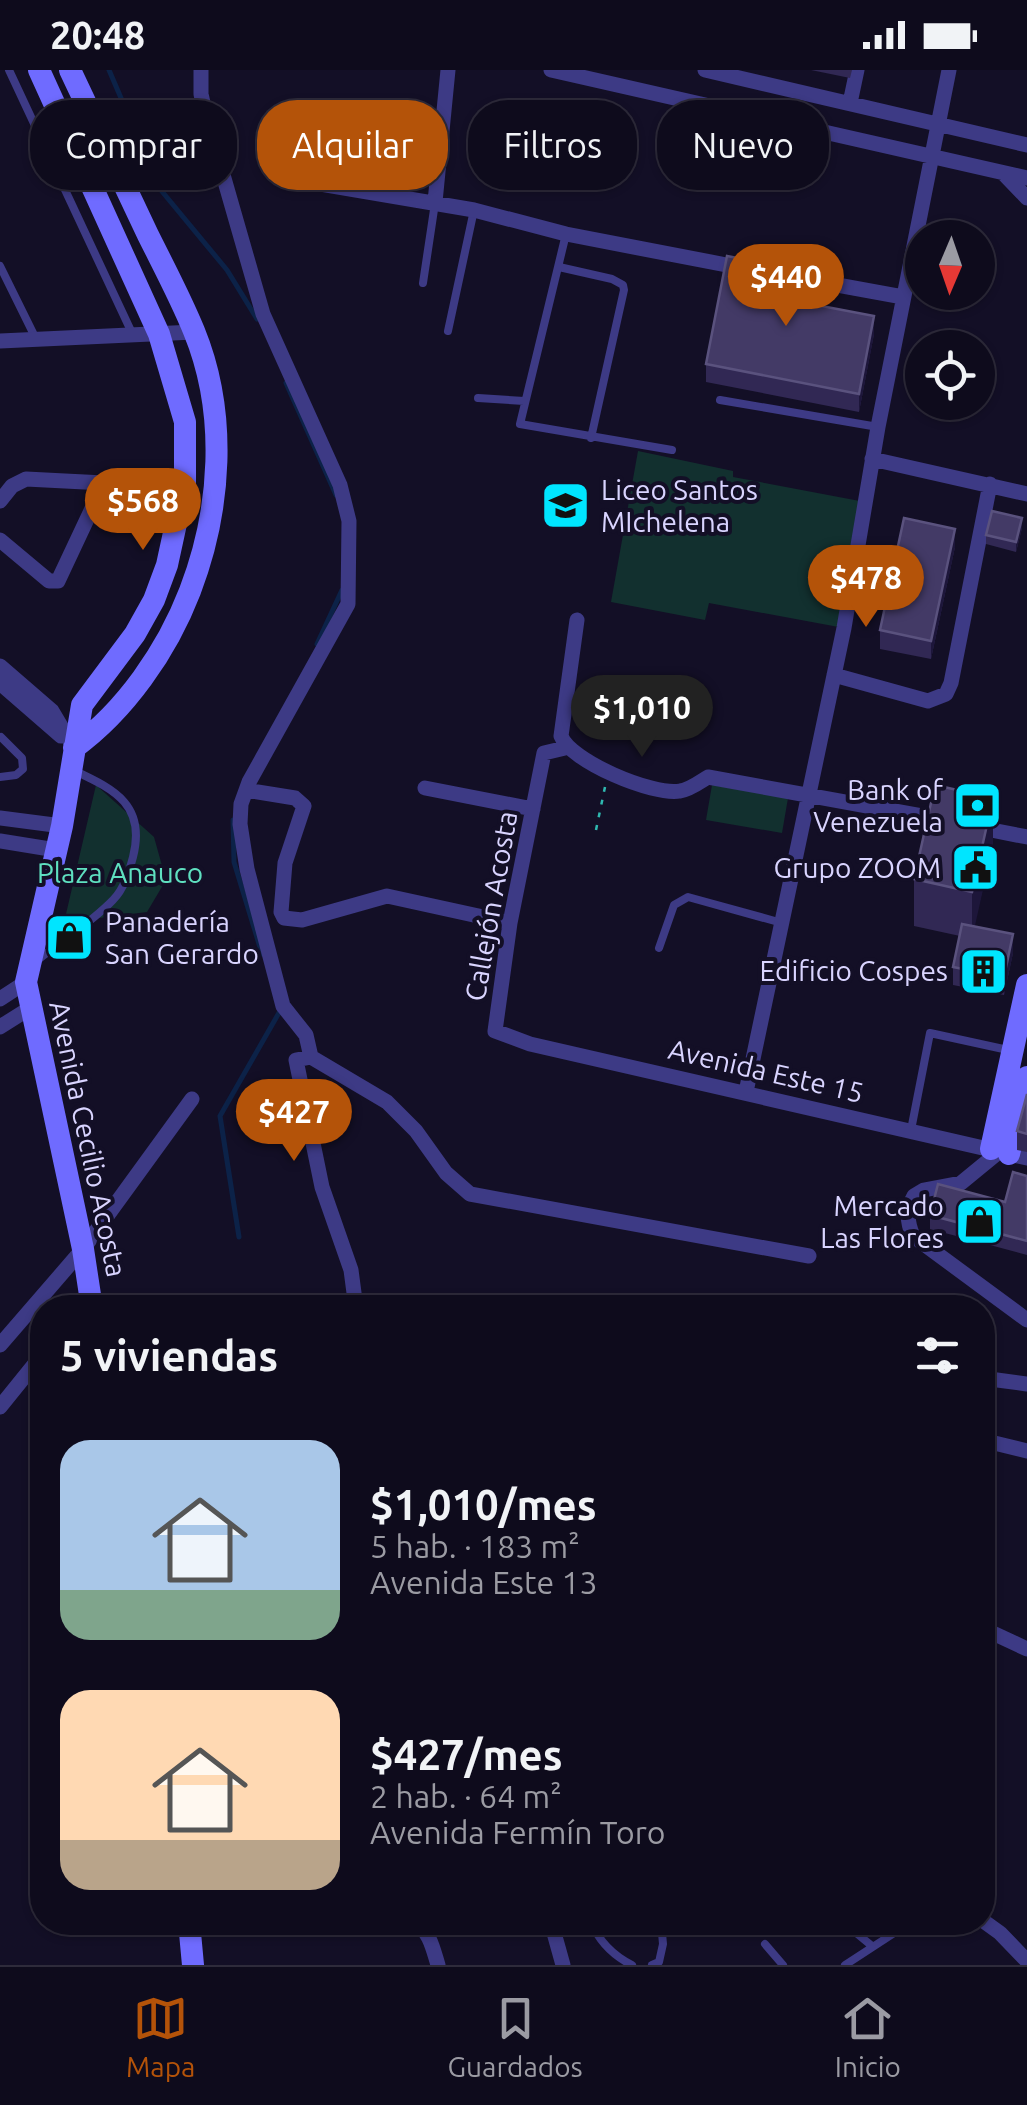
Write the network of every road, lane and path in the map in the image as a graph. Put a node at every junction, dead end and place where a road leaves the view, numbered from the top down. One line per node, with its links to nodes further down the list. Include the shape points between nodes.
1 (8, 70): 30 (lane)
2 (39, 70): 29 (main road)
3 (70, 70): 28 (main road)
4 (201, 70): 56 (street, via 201,94 264,314 340,485 349,521 348,604)
5 (448, 70): 18 (street)
6 (551, 70): 13 (street)
7 (705, 70): 10 (street)
8 (857, 70): 10 (street)
9 (949, 70): 11 (street)
10 (850, 103): 11 (street)
11 (938, 125): 12 (street); 13 (street)
12 (1022, 142)
13 (931, 156): 14 (street); 26 (street)
14 (1003, 173): 15 (street); 17 (street)
15 (1027, 178)
16 (360, 190): 18 (street)
17 (1027, 198)
18 (435, 202): 19 (street); 25 (lane)
19 (474, 210): 20 (street); 27 (lane)
20 (566, 234): 22 (lane); 23 (street)
21 (0, 266): 31 (lane)
22 (559, 267): 35 (lane); 37 (lane, via 612,279 624,290)
23 (754, 270)
24 (791, 277): 26 (street)
25 (423, 282)
26 (903, 297): 36 (street)
27 (448, 331)
28 (194, 332): 29 (street); 52 (main road, via 215,418 207,536 182,612 161,651)
29 (159, 334): 30 (street); 40 (main road, via 185,422)
30 (133, 335): 31 (street)
31 (36, 339): 32 (street)
32 (0, 341)
33 (478, 398): 35 (lane)
34 (720, 400): 36 (lane)
35 (524, 402): 37 (lane, via 520,424)
36 (878, 427): 39 (street)
37 (591, 438): 38 (lane)
38 (672, 450)
39 (872, 458): 42 (street); 48 (street)
40 (185, 482): 41 (street); 52 (main road, via 178,529 154,600 82,705)
41 (104, 483): 44 (street, via 26,480); 45 (street, via 58,581)
42 (990, 484): 43 (street); 48 (street, via 946,694 928,701)
43 (1027, 494)
44 (0, 501)
45 (0, 540)
46 (577, 620): 51 (street, via 562,719)
47 (0, 666): 52 (street, via 52,712)
48 (834, 675): 57 (street)
49 (0, 683): 52 (street)
50 (2, 737): 54 (lane, via 23,768)
51 (565, 748): 53 (street); 58 (street, Callejón Acosta, via 544,753)
52 (72, 759): 60 (main road); 68 (lane, via 133,813 137,841 116,898)
53 (608, 771): 57 (street, via 660,790 682,792 708,778); 61 (path)
54 (0, 777)
55 (425, 788): 58 (street)
56 (246, 790): 66 (street, via 295,798 304,806 285,863 284,918 302,920 387,896); 76 (street, via 240,824 247,869 283,1006 306,1035)
57 (809, 794): 62 (street); 65 (street)
58 (533, 809): 66 (street, Callejón Acosta)
59 (0, 818): 60 (street)
60 (62, 826): 64 (main road)
61 (596, 830)
62 (1027, 837)
63 (0, 841): 64 (street)
64 (56, 850): 68 (main road)
65 (782, 923): 67 (lane, via 688,897 674,905); 78 (street)
66 (510, 924): 74 (street, Callejón Acosta)
67 (659, 948)
68 (28, 974): 70 (street); 71 (main road, Avenida Cecilio Acosta)
69 (1027, 985): 75 (main road)
70 (0, 999)
71 (30, 1008): 72 (street); 82 (main road, Avenida Cecilio Acosta)
72 (0, 1027)
73 (1027, 1030): 75 (lane)
74 (495, 1031): 78 (street, Avenida Este 15)
75 (1017, 1052): 80 (lane, via 930,1033); 81 (main road)
76 (311, 1057): 83 (street, via 387,1102 470,1194); 86 (street, via 296,1060 300,1088)
77 (1027, 1077): 81 (main road)
78 (746, 1092): 80 (street, Avenida Este 15)
79 (192, 1099): 82 (street)
80 (911, 1130): 81 (street, Avenida Este 15)
81 (1007, 1153): 87 (street, via 961,1183 914,1196 907,1216 913,1236)
82 (83, 1249): 84 (street); 85 (main road, Avenida Cecilio Acosta)
83 (809, 1256)
84 (43, 1295)
85 (87, 1295)
86 (354, 1295)
87 (993, 1295)
88 (995, 1296): 90 (street)
89 (30, 1310): 91 (street)
90 (1027, 1320)
91 (0, 1345)
92 (30, 1369): 95 (street)
93 (995, 1380): 94 (street)
94 (1027, 1384)
95 (0, 1407)
96 (995, 1443): 97 (street)
97 (1027, 1450)
98 (995, 1634): 99 (street)
99 (1027, 1649)
100 (995, 1929): 110 (street)
101 (190, 1935): 111 (main road)
102 (427, 1935): 112 (street)
103 (555, 1935): 113 (street)
104 (598, 1935): 114 (lane)
105 (662, 1935): 115 (lane, via 659,1962)
106 (859, 1935): 109 (lane)
107 (890, 1935): 109 (lane)
108 (765, 1944): 116 (lane)
109 (872, 1946): 117 (lane)
110 (1027, 1961)
111 (193, 1965)
112 (438, 1965)
113 (563, 1965)
114 (632, 1965)
115 (652, 1965)
116 (782, 1965)
117 (845, 1965)

